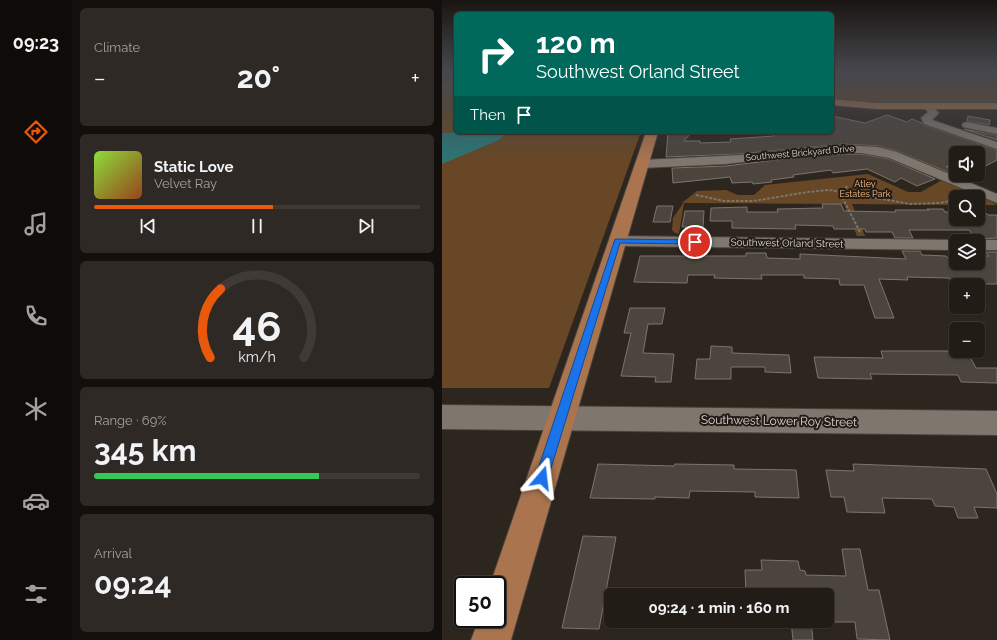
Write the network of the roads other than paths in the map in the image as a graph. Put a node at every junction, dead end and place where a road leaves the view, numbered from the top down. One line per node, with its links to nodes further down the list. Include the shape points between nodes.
1 (834, 102): 3 (main road)
2 (997, 106): 3 (main road)
3 (931, 110): 4 (street, via 945,120); 6 (street, via 926,119 934,124)
4 (997, 131)
5 (651, 134): 7 (main road)
6 (997, 146)
7 (642, 164): 8 (street, Southwest Brickyard Drive, via 752,158 847,148 869,149 893,155); 9 (main road)
8 (997, 199)
9 (618, 241): 10 (street, Southwest Orland Street); 14 (main road)
10 (949, 245)
11 (985, 245): 12 (street)
12 (997, 245)
13 (442, 417): 14 (street, Southwest Lower Roy Street)
14 (560, 418): 15 (street, Southwest Lower Roy Street); 16 (main road)
15 (997, 423)
16 (491, 640)

